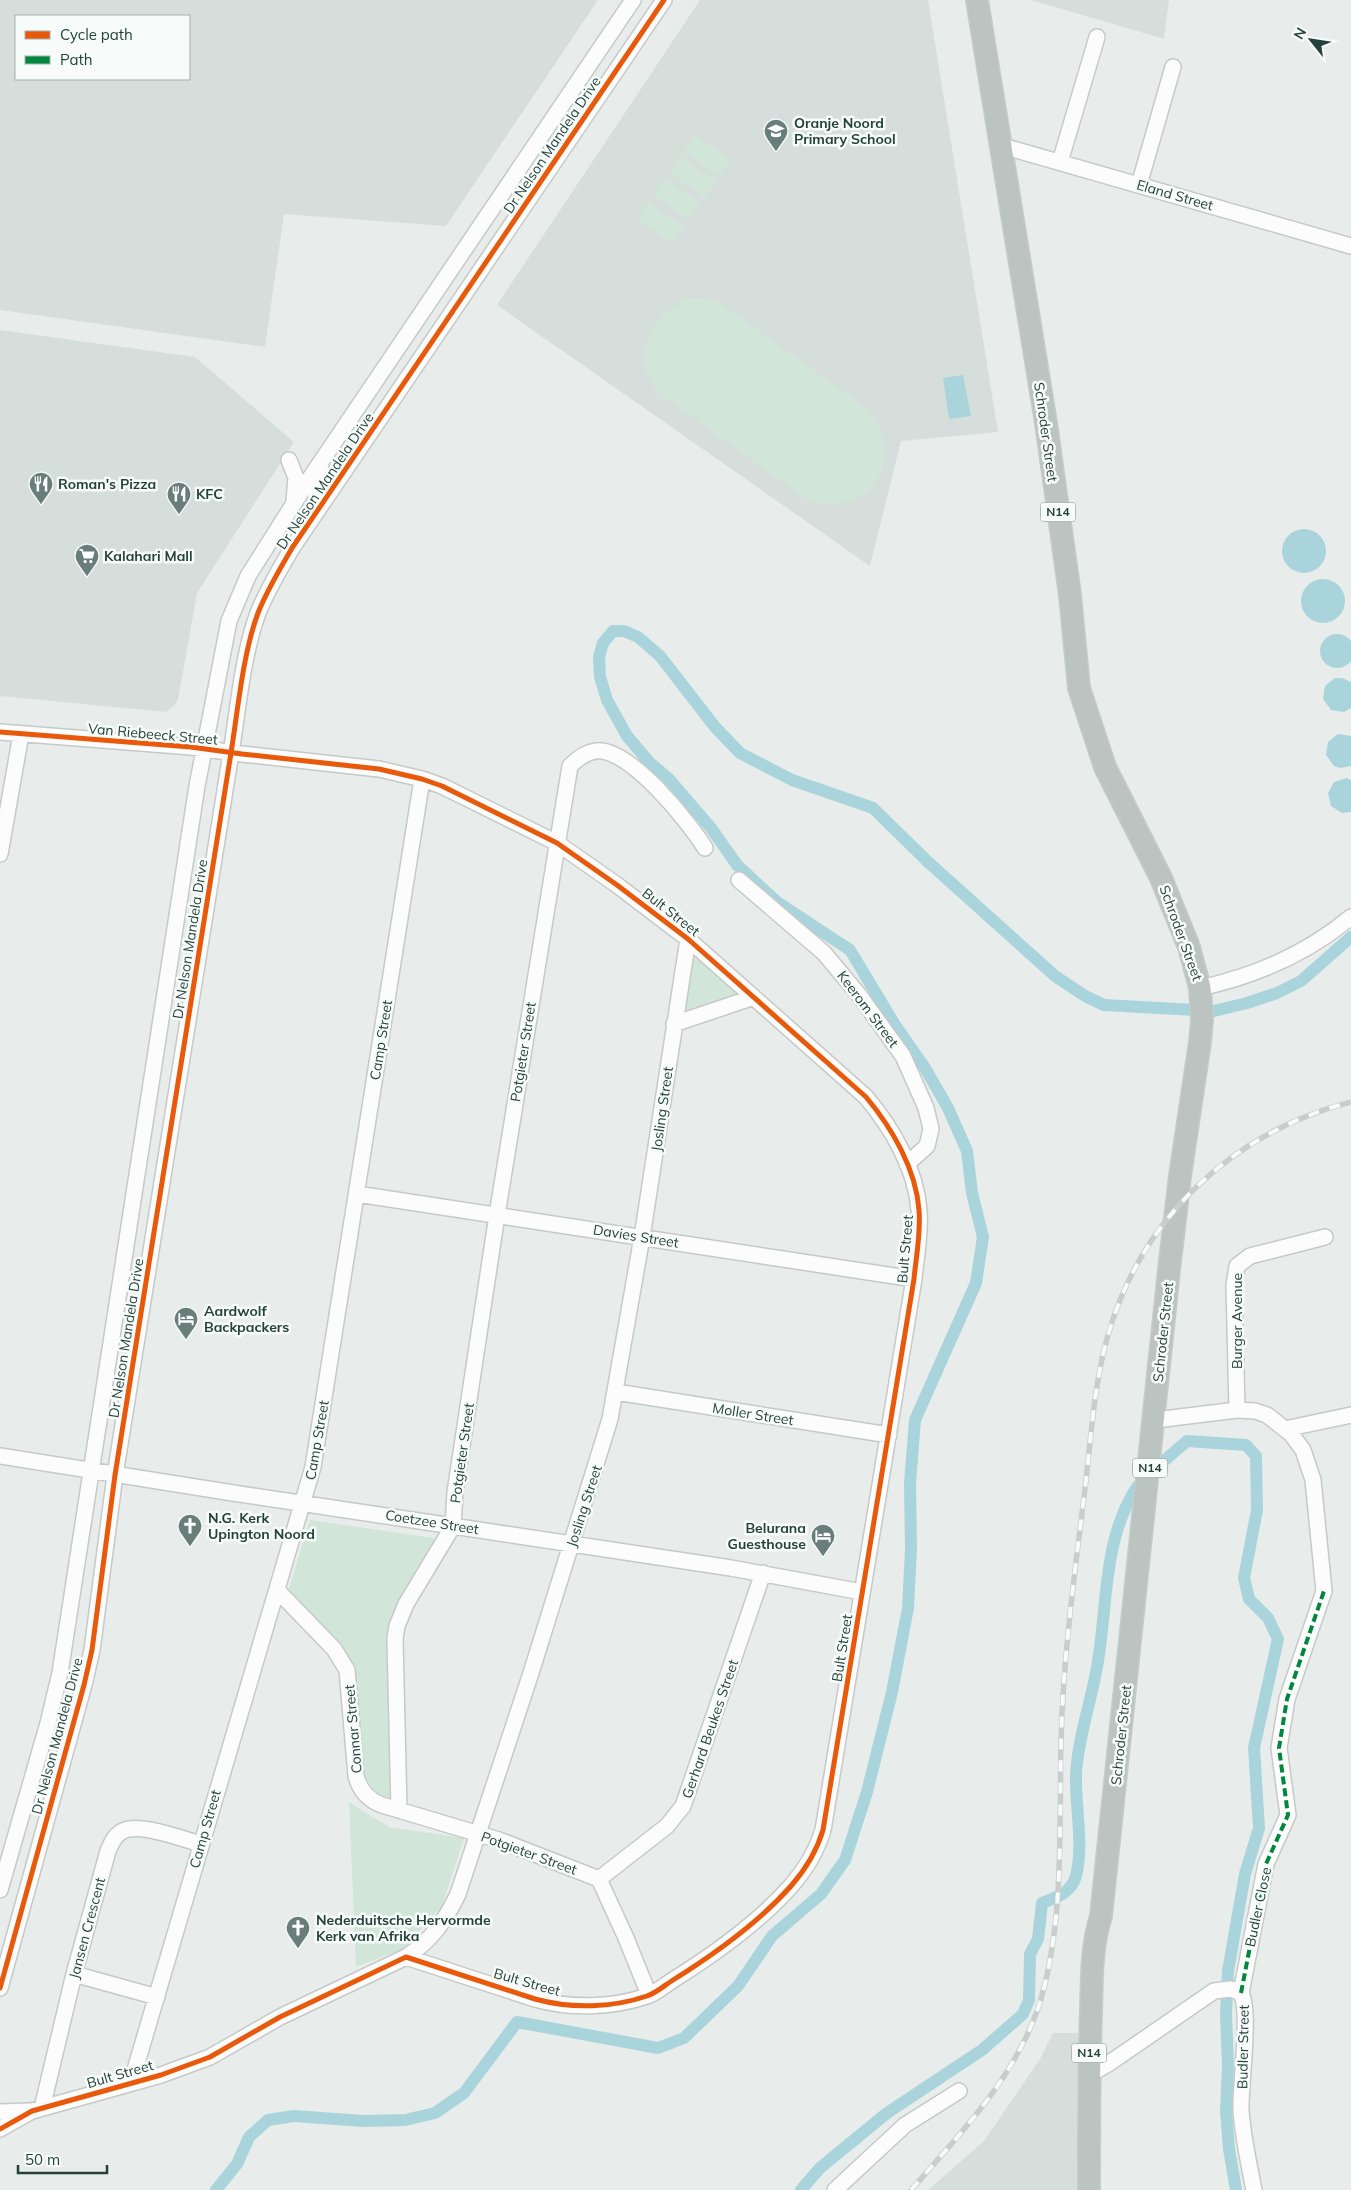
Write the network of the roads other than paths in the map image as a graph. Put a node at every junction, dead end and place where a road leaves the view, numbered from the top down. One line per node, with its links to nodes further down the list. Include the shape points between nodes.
1 (633, 0): 12 (street, Dr Nelson Mandela Drive)
2 (664, 0): 10 (street, Dr Nelson Mandela Drive)
3 (977, 0): 6 (highway, Schroder Street / N14)
4 (1096, 37): 7 (street)
5 (1173, 67): 8 (street)
6 (999, 145): 7 (street, Eland Street); 27 (highway, Schroder Street / N14, via 1046,423 1070,595 1079,688 1104,767 1161,878 1188,947)
7 (1060, 162): 8 (street, Eland Street)
8 (1139, 185): 9 (street, Eland Street)
9 (1351, 246)
10 (358, 451): 12 (street); 14 (street, Dr Nelson Mandela Drive)
11 (289, 460): 13 (street, via 296,478)
12 (317, 471): 13 (street, Dr Nelson Mandela Drive); 14 (street)
13 (294, 503): 17 (street, Dr Nelson Mandela Drive, via 248,576 234,607)
14 (313, 517): 18 (street, Dr Nelson Mandela Drive, via 278,572 258,614)
15 (0, 732): 16 (street, Van Riebeeck Street)
16 (21, 734): 17 (street, Van Riebeeck Street); 22 (street)
17 (204, 748): 18 (street, Van Riebeeck Street); 42 (street, Dr Nelson Mandela Drive)
18 (231, 753): 19 (street, Van Riebeeck Street, via 379,769); 43 (street, Dr Nelson Mandela Drive)
19 (422, 779): 20 (street, Bult Street, via 490,808); 30 (street, Camp Street)
20 (557, 843): 21 (street, Potgieter Street, via 569,768 583,756 604,751 633,766 684,817); 25 (street, Bult Street); 31 (street, Potgieter Street)
21 (705, 848)
22 (0, 854)
23 (740, 880): 29 (street, Keerom Street, via 824,953 903,1056 926,1108 931,1129 927,1146)
24 (1351, 916): 27 (street, via 1314,945 1280,962 1222,983)
25 (688, 939): 26 (street, Bult Street); 28 (street, Josling Street)
26 (751, 998): 28 (street); 29 (street, Bult Street, via 866,1098 888,1126)
27 (1201, 1004): 38 (highway, Schroder Street / N14)
28 (674, 1024): 32 (street, Josling Street)
29 (907, 1164): 34 (street, Bult Street, via 919,1208)
30 (357, 1194): 31 (street, Davies Street); 44 (street, Camp Street, via 316,1454)
31 (497, 1215): 32 (street, Davies Street); 45 (street, Potgieter Street, via 455,1492)
32 (642, 1237): 34 (street, Davies Street); 35 (street, Josling Street)
33 (1325, 1237): 36 (street, Burger Avenue, via 1250,1256 1237,1266 1234,1285)
34 (914, 1279): 40 (street, Bult Street)
35 (616, 1392): 40 (street, Moller Street); 46 (street, Josling Street, via 602,1450)
36 (1238, 1410): 38 (street); 39 (street, via 1267,1416)
37 (1351, 1415): 39 (street)
38 (1155, 1420): 61 (highway, Schroder Street / N14, via 1101,1916 1106,1936)
39 (1285, 1429): 58 (street, Budler Close, via 1303,1450 1313,1480 1324,1591 1287,1699 1279,1748 1288,1815 1266,1864)
40 (889, 1435): 49 (street, Bult Street)
41 (0, 1456): 42 (street, Coetzee Street)
42 (91, 1470): 43 (street, Coetzee Street); 54 (street, Dr Nelson Mandela Drive, via 60,1673)
43 (115, 1475): 44 (street, Coetzee Street); 57 (street, Dr Nelson Mandela Drive, via 92,1650)
44 (304, 1503): 45 (street, Coetzee Street); 48 (street, Camp Street)
45 (453, 1526): 46 (street, Coetzee Street); 50 (street, Potgieter Street, via 406,1604 397,1626)
46 (571, 1544): 47 (street, Coetzee Street); 51 (street, Josling Street)
47 (763, 1573): 49 (street, Coetzee Street); 53 (street, Gerhard Beukes Street, via 683,1806 667,1826)
48 (277, 1590): 50 (street, Connar Street, via 334,1649 346,1666 354,1764 359,1786 374,1802); 52 (street, Camp Street)
49 (862, 1592): 59 (street, Bult Street, via 819,1844 792,1885 770,1906 687,1971)
50 (399, 1810): 51 (street, Potgieter Street)
51 (479, 1834): 53 (street, Potgieter Street); 55 (street, Josling Street, via 458,1894 443,1922 429,1940)
52 (200, 1844): 56 (street, Jansen Crescent, via 137,1828 118,1835 108,1851); 60 (street, Camp Street)
53 (599, 1879): 59 (street)
54 (0, 1890)
55 (406, 1957): 59 (street, Bult Street, via 555,2003 602,2005); 62 (street, Bult Street, via 280,2017 210,2056 183,2068)
56 (74, 1974): 60 (street); 64 (street, Jansen Crescent)
57 (0, 1988)
58 (1230, 1990): 61 (street, via 1206,1995); 70 (street, Budler Street, via 1244,2001 1242,2125)
59 (649, 1995)
60 (157, 1997): 62 (street, Camp Street)
61 (1095, 2071): 68 (highway, Schroder Street / N14); 69 (highway, Schroder Street / N14)
62 (131, 2083): 64 (street, Bult Street)
63 (959, 2091): 67 (street, via 905,2125)
64 (37, 2109): 65 (street, Bult Street); 66 (street, Bult Street)
65 (0, 2112)
66 (0, 2129)
67 (835, 2190)
68 (1089, 2190)
69 (1101, 2190)
70 (1254, 2190)

